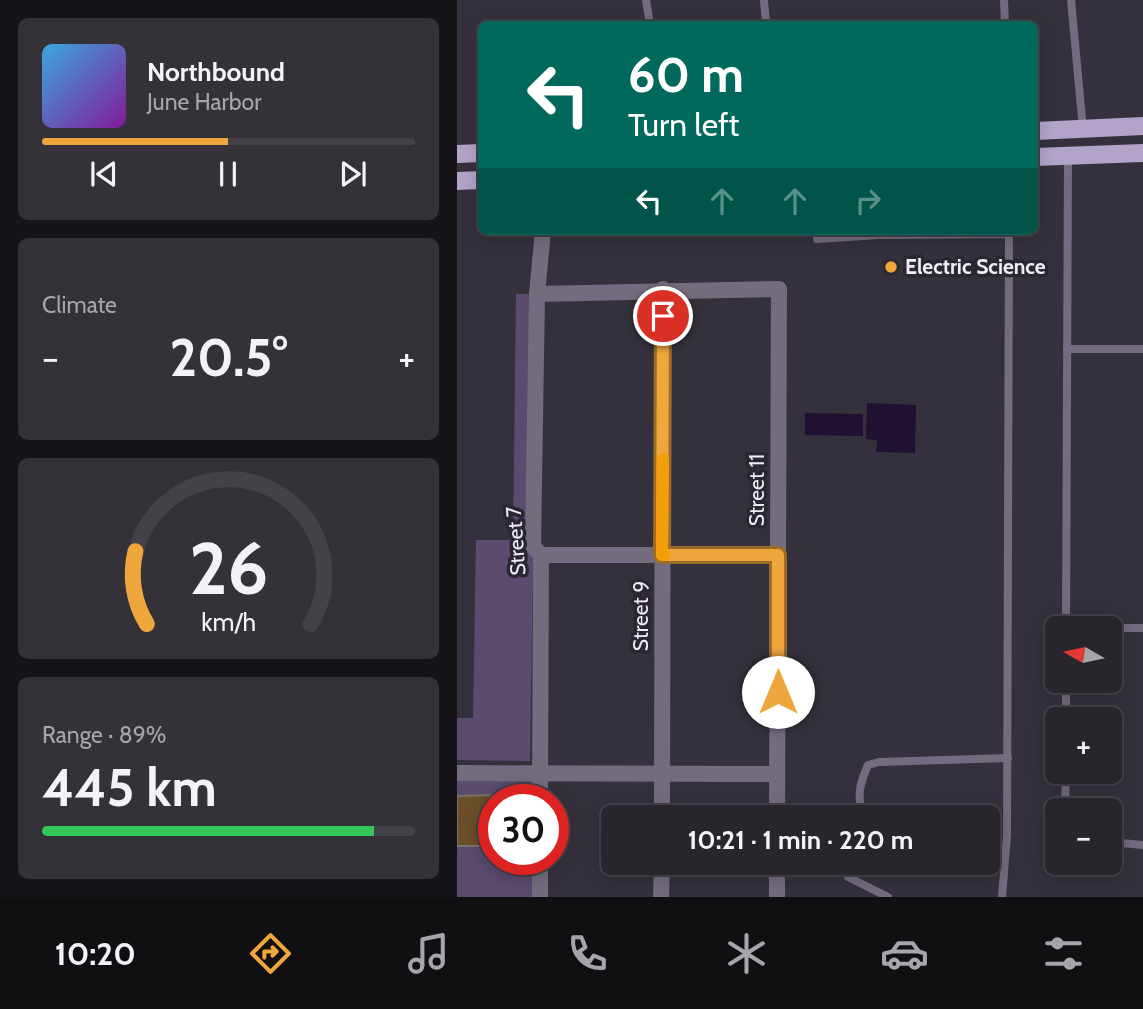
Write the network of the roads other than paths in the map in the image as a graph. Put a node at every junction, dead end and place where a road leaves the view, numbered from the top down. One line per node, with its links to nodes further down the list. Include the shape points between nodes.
1 (645, 0): 5 (lane)
2 (764, 0): 6 (lane)
3 (1004, 0): 7 (lane)
4 (1071, 0): 9 (lane)
5 (649, 21)
6 (766, 21)
7 (1005, 21)
8 (1143, 126): 9 (main road)
9 (1083, 128): 10 (main road)
10 (1038, 131)
11 (457, 153): 12 (main road)
12 (478, 153)
13 (1143, 153): 14 (main road)
14 (1068, 156): 15 (main road); 24 (lane)
15 (1038, 157)
16 (478, 180): 17 (main road)
17 (457, 181)
18 (541, 235): 23 (street, Street 7)
19 (858, 235): 21 (lane)
20 (1009, 235): 32 (lane)
21 (817, 239)
22 (663, 289): 23 (street); 27 (street, Street 9); 28 (street, Street 11, via 779,289)
23 (537, 294): 26 (street, Street 7, via 533,546)
24 (1067, 349): 25 (lane); 29 (lane)
25 (1143, 349)
26 (540, 555): 27 (street); 34 (street, Street 7)
27 (662, 555): 28 (street); 35 (street, Street 9)
28 (778, 555): 36 (street, Street 11)
29 (1066, 616)
30 (1122, 628): 31 (lane)
31 (1143, 628)
32 (1008, 758): 40 (lane, via 868,765 859,785); 51 (lane)
33 (457, 773): 34 (street)
34 (540, 773): 35 (street); 37 (street, Street 7)
35 (662, 774): 36 (street); 38 (street, Street 9)
36 (777, 774): 39 (street, Street 11)
37 (540, 784)
38 (662, 805)
39 (777, 805)
40 (859, 805)
41 (1122, 843): 42 (lane)
42 (1143, 845)
43 (540, 875): 47 (street)
44 (662, 875): 48 (street)
45 (777, 875): 49 (street)
46 (848, 877): 50 (lane)
47 (540, 897)
48 (662, 897)
49 (777, 897)
50 (888, 897)
51 (1002, 897)

